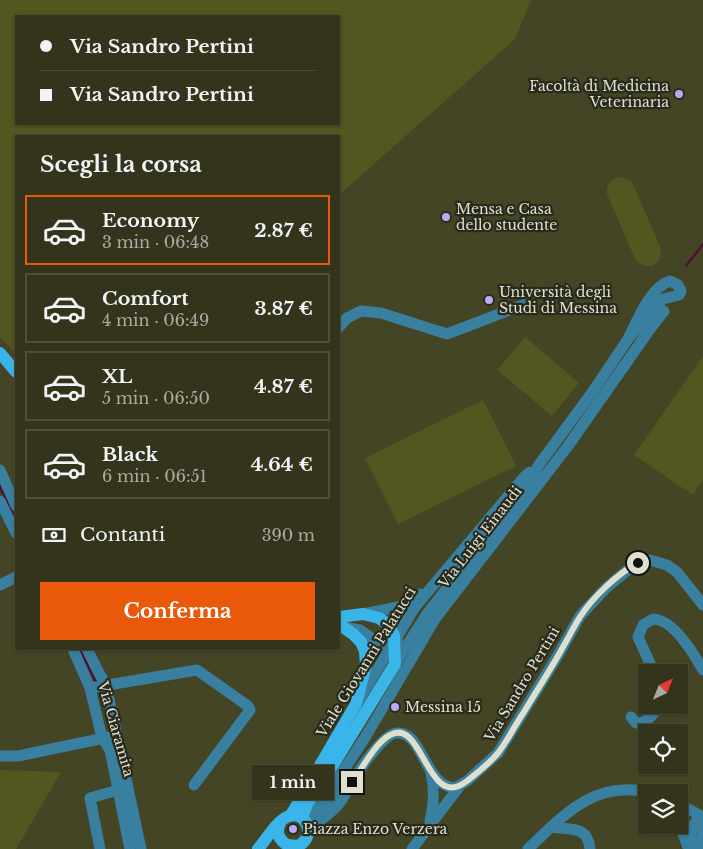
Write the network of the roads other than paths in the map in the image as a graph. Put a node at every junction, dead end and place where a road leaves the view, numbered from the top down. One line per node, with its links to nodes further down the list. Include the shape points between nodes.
1 (528, 303): 3 (street, via 447,334 381,313 361,311)
2 (664, 311): 38 (street, Via Luigi Einaudi, via 568,446 435,619 370,729)
3 (340, 326)
4 (628, 339): 4 (street, via 663,299 679,295 678,284 670,281 659,287); 7 (street, Viale Giovanni Palatucci)
5 (0, 353): 6 (main road)
6 (15, 371)
7 (538, 466): 13 (street, Viale Giovanni Palatucci, via 525,476); 18 (street, Viale Giovanni Palatucci, via 531,481)
8 (0, 470): 10 (street)
9 (0, 501): 11 (street)
10 (15, 504)
11 (15, 531)
12 (15, 578): 14 (street)
13 (435, 582): 16 (street, via 403,606); 19 (street, Viale Giovanni Palatucci)
14 (0, 585)
15 (703, 605): 36 (street, Via Sandro Pertini, via 677,572 667,565 646,561 630,568 588,606 498,753)
16 (363, 614): 17 (main road); 19 (main road, via 386,624 392,631)
17 (340, 624): 19 (street, via 360,630 380,644); 27 (main road, via 358,638 365,651 366,665)
18 (416, 631): 19 (street); 22 (street, Viale Giovanni Palatucci)
19 (394, 642): 22 (main road); 27 (street, Viale Giovanni Palatucci)
20 (74, 650): 26 (street, Via Ciaramita)
21 (88, 650): 25 (street, Via Ciaramita)
22 (395, 664): 43 (main road, Viale Giovanni Palatucci, via 307,804)
23 (650, 664): 24 (street, via 638,637 644,625 653,619 669,626 690,649)
24 (703, 670)
25 (106, 685): 26 (street); 30 (street, Via Ciaramita); 35 (street, via 199,670 248,706 250,710)
26 (90, 688): 31 (street, Via Ciaramita)
27 (356, 704): 43 (main road, Viale Giovanni Palatucci)
28 (652, 714): 29 (street, via 644,722 636,723)
29 (631, 717)
30 (118, 734): 31 (street); 37 (street, Via Ciaramita)
31 (102, 738): 32 (street, via 18,756); 37 (street, Via Ciaramita, via 110,750)
32 (0, 756)
33 (431, 771): 34 (street, via 409,736 396,733 384,740); 36 (street, via 443,785); 45 (street, via 435,791)
34 (352, 782): 40 (street); 43 (street, via 338,805 323,819)
35 (194, 785)
36 (459, 787): 45 (street, Via Sandro Pertini)
37 (123, 789): 49 (street, via 90,798); 50 (street, Via Ciaramita); 51 (street, Via Ciaramita)
38 (330, 789): 40 (street); 43 (street, Via Luigi Einaudi)
39 (638, 791): 46 (street, via 620,790 598,795 575,806)
40 (328, 802): 43 (street, via 326,811)
41 (688, 809): 42 (street)
42 (702, 817): 56 (street, via 691,828); 57 (street)
43 (305, 820): 44 (main road, via 287,816); 48 (main road, via 305,841)
44 (280, 823): 48 (main road, via 278,833 282,842); 52 (main road)
45 (429, 826): 53 (street, Via Sandro Pertini)
46 (551, 828): 54 (street); 55 (street, via 584,833 590,841)
47 (684, 834): 56 (street)
48 (290, 847)
49 (100, 849)
50 (130, 849)
51 (141, 849)
52 (258, 849)
53 (412, 849)
54 (528, 849)
55 (590, 849)
56 (690, 849)
57 (702, 849)

